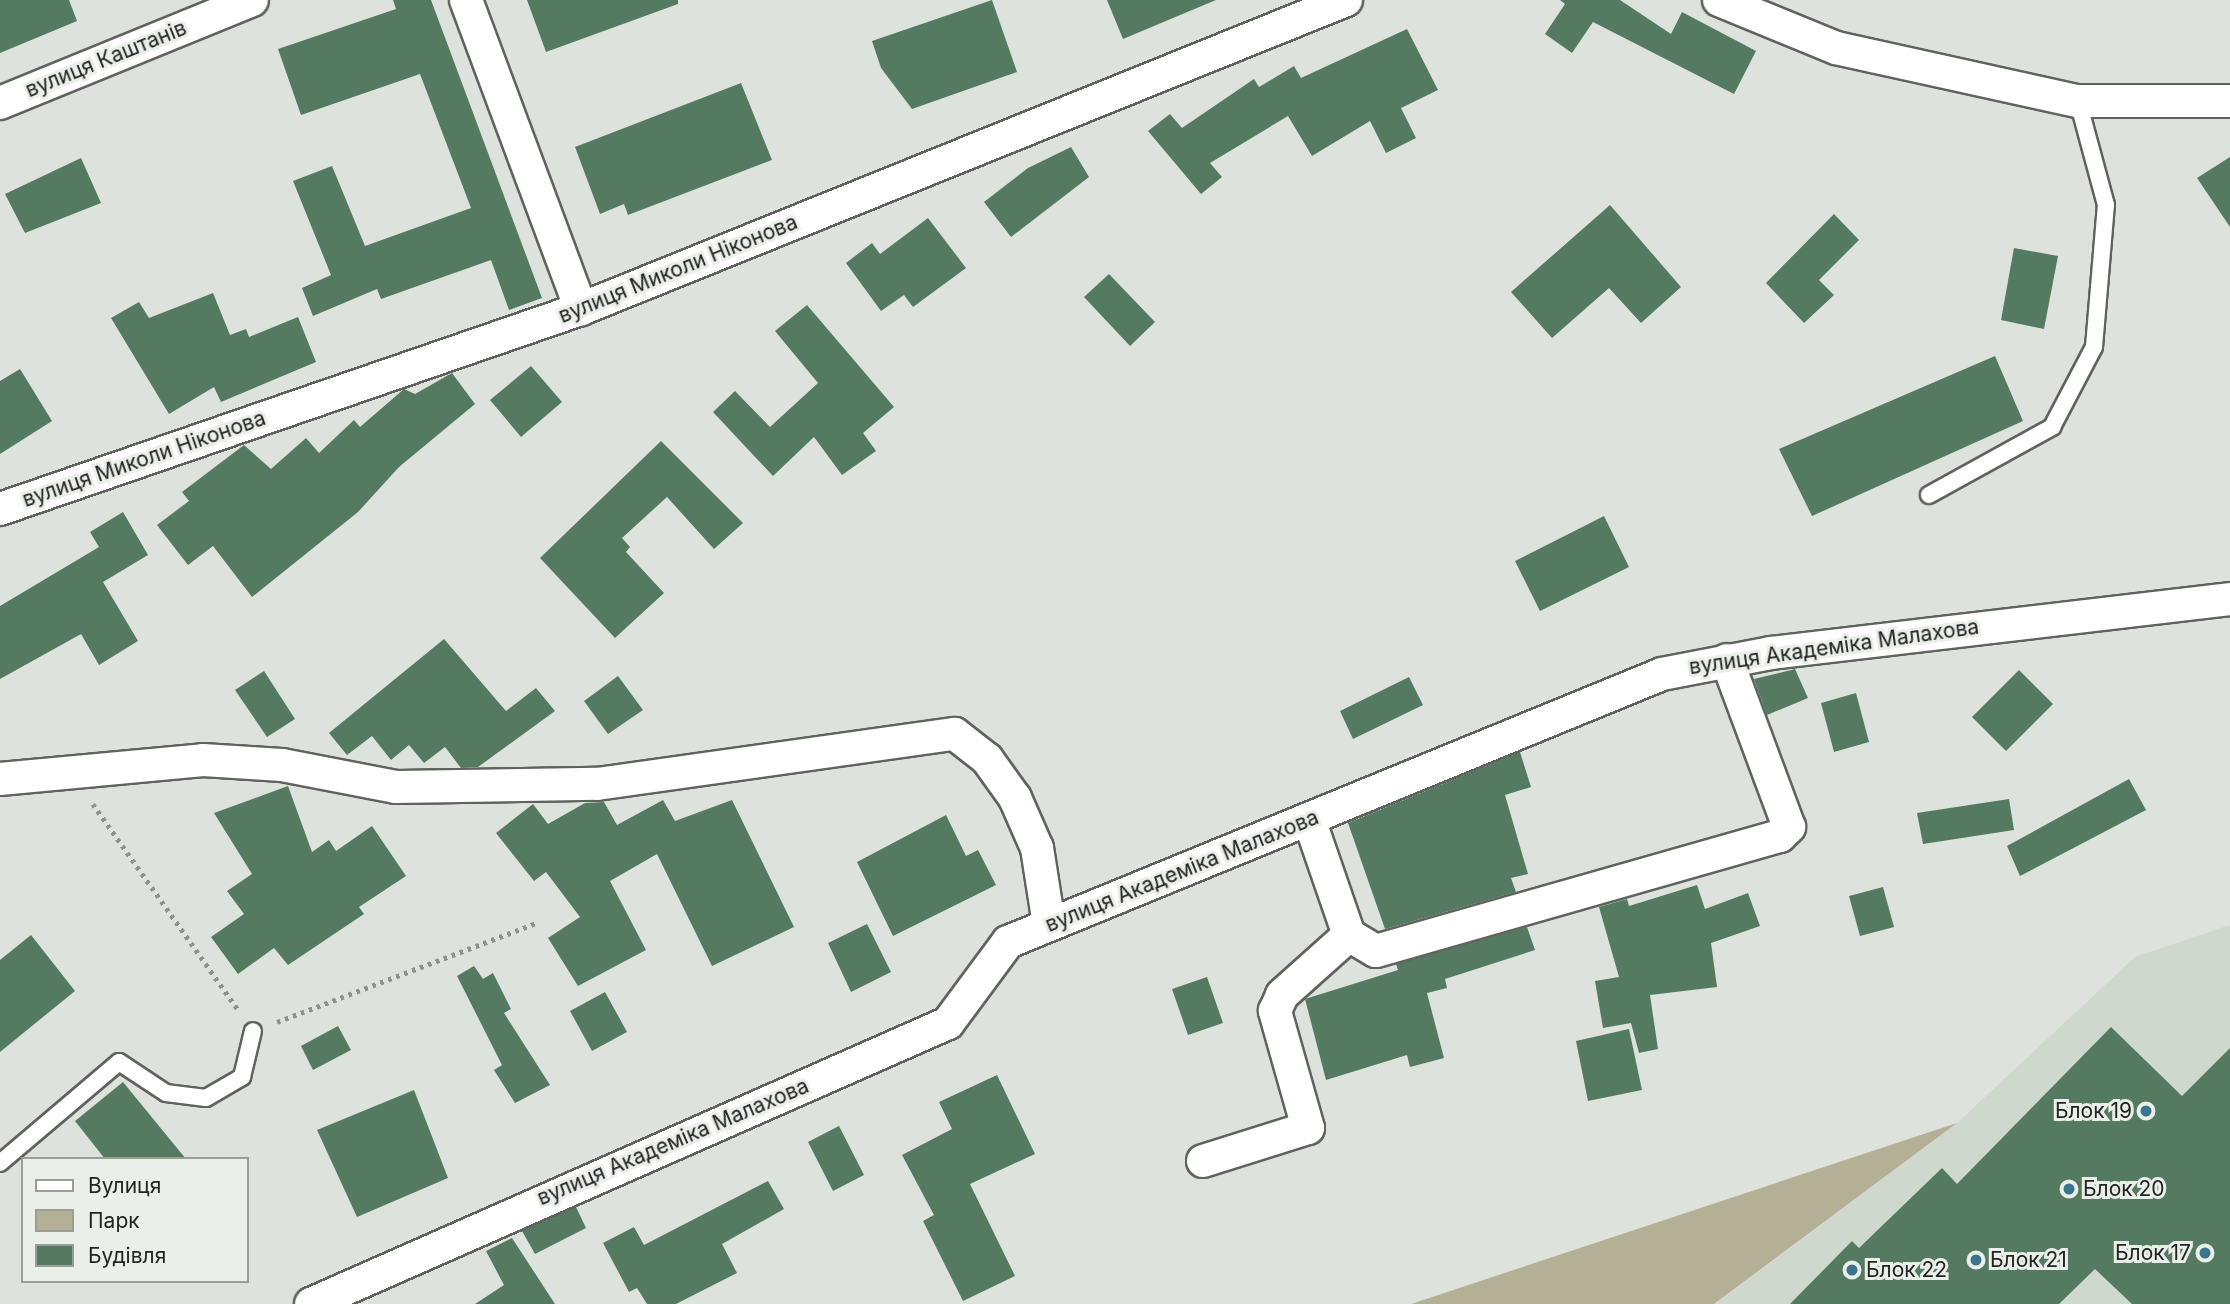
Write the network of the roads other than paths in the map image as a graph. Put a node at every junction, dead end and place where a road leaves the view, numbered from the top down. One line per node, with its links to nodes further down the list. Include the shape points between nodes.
1 (252, 0): 7 (street, вулиця Каштанів)
2 (466, 0): 8 (street)
3 (1346, 0): 8 (street, вулиця Миколи Ніконова)
4 (1719, 0): 5 (street, via 1836,48)
5 (2078, 101): 6 (street); 9 (lane, via 2106,205 2094,347 2052,427)
6 (2230, 101)
7 (0, 103)
8 (581, 309): 10 (street, вулиця Миколи Ніконова)
9 (1929, 495)
10 (0, 509)
11 (2230, 599): 12 (street, вулиця Академіка Малахова, via 2123,608)
12 (1727, 660): 14 (street, вулиця Академіка Малахова, via 1662,674); 16 (street, via 1787,832 1376,951)
13 (0, 779): 15 (street, via 203,760 282,765 396,787 597,784 955,734 987,760 1015,798 1037,848)
14 (1309, 819): 15 (street, вулиця Академіка Малахова); 16 (street)
15 (1049, 925): 20 (street, вулиця Академіка Малахова, via 1008,942 947,1023)
16 (1349, 935): 18 (street, via 1282,995 1275,1011 1308,1128)
17 (253, 1031): 19 (lane, via 242,1077 206,1098 166,1093 119,1062)
18 (1203, 1161)
19 (0, 1163)
20 (311, 1304)

